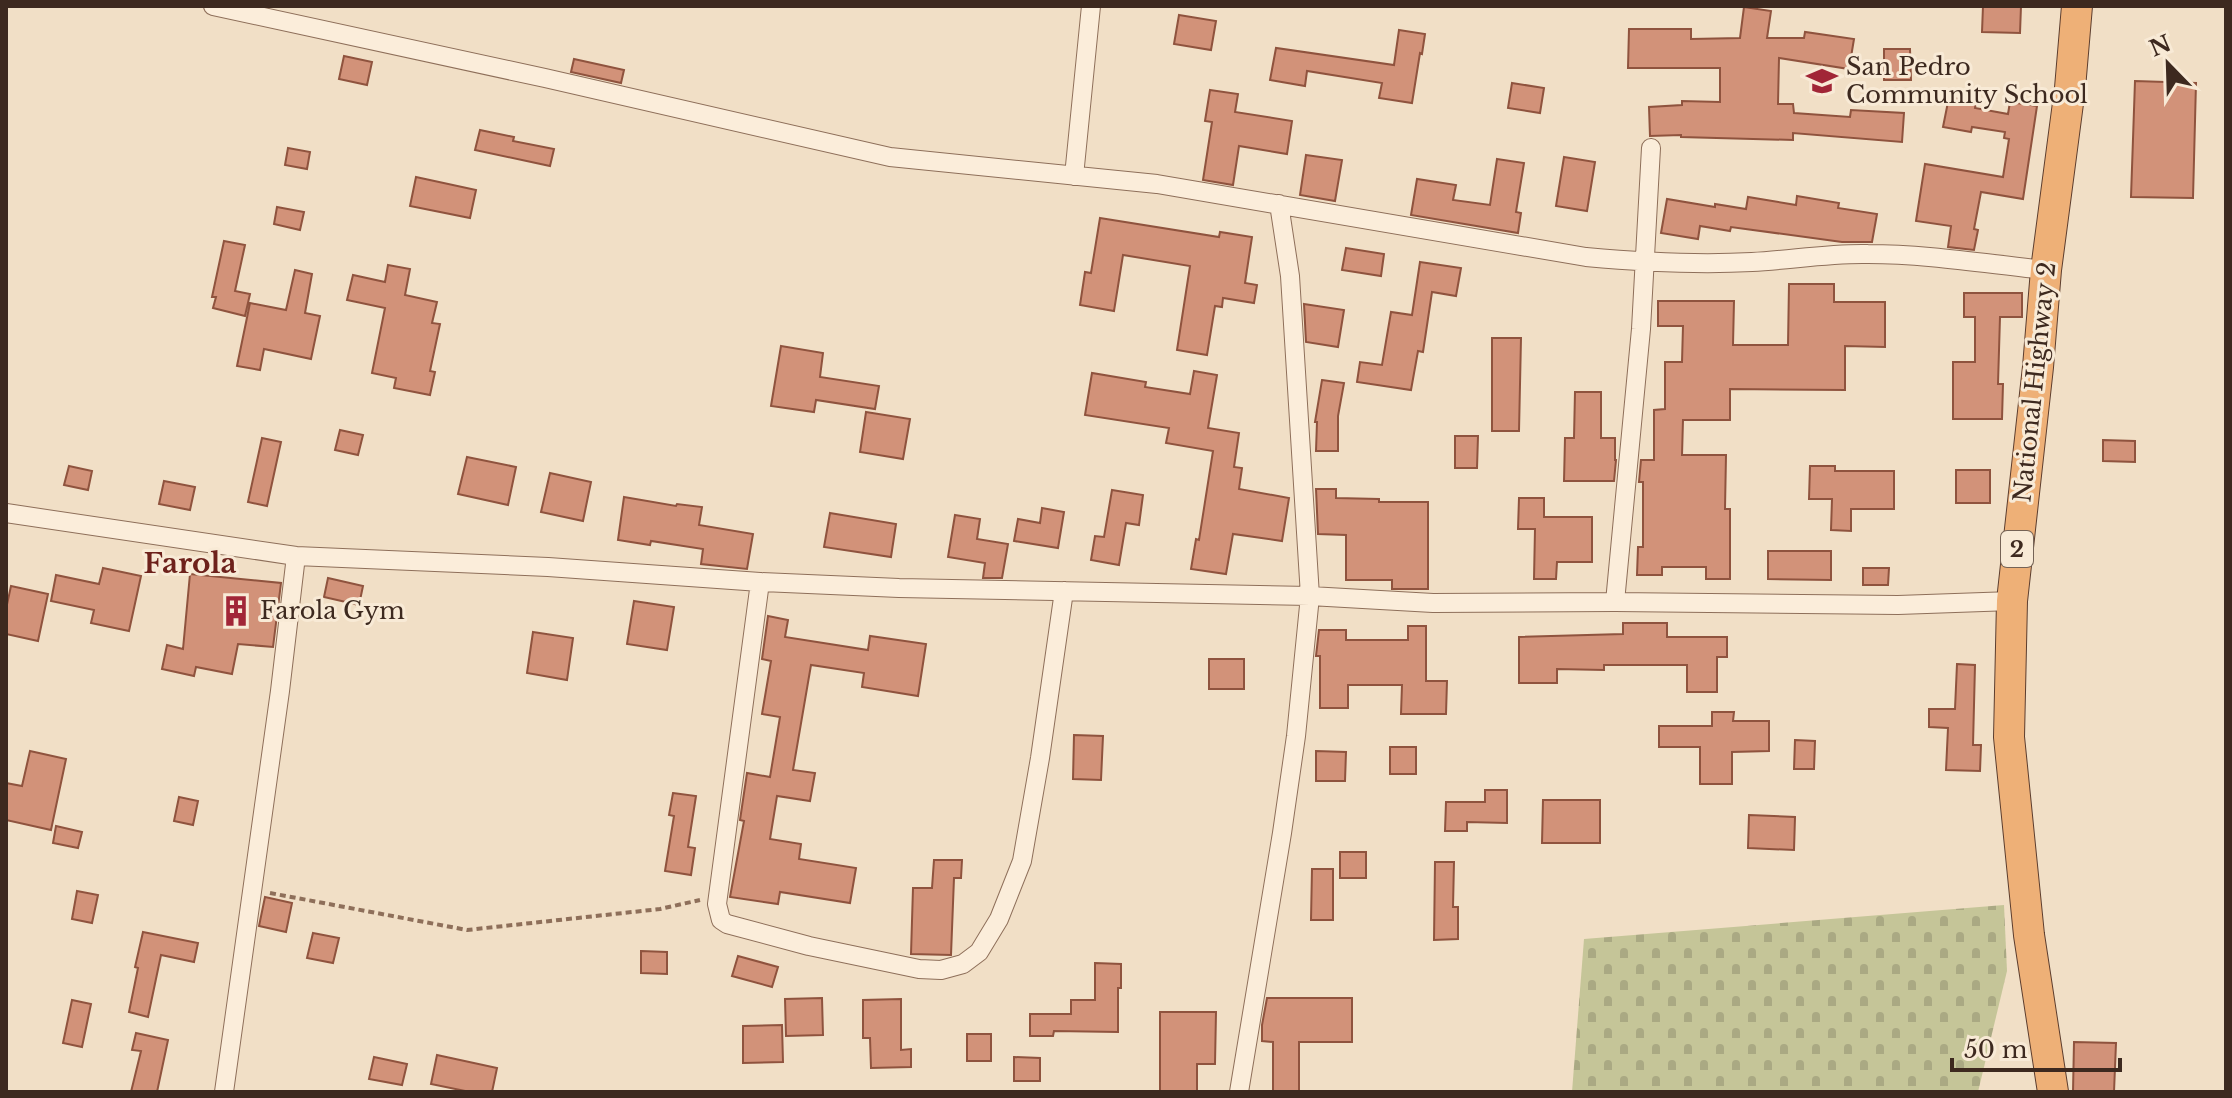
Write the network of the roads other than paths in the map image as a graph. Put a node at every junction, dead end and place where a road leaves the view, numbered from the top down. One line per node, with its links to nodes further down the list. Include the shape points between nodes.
1 (213, 6): 5 (street, via 890,157)
2 (1091, 6): 5 (street)
3 (2077, 6): 8 (highway, National Highway 2 / 2)
4 (1651, 148): 7 (street)
5 (1074, 176): 6 (street)
6 (1279, 204): 7 (street, via 1586,257); 13 (street, via 1290,276)
7 (1646, 262): 8 (street, via 1871,254); 15 (street)
8 (2046, 270): 14 (highway, National Highway 2 / 2)
9 (6, 513): 10 (street)
10 (296, 556): 11 (street); 16 (street)
11 (760, 582): 12 (street); 12 (street, via 718,896 721,920 825,949 941,970 979,952 1022,861)
12 (1064, 591): 13 (street)
13 (1310, 596): 15 (street, via 1433,603); 17 (street, via 1296,736)
14 (2012, 601): 15 (street); 18 (highway, National Highway 2 / 2, via 2009,737 2029,935)
15 (1615, 602)
16 (224, 1092)
17 (1239, 1092)
18 (2053, 1092)

